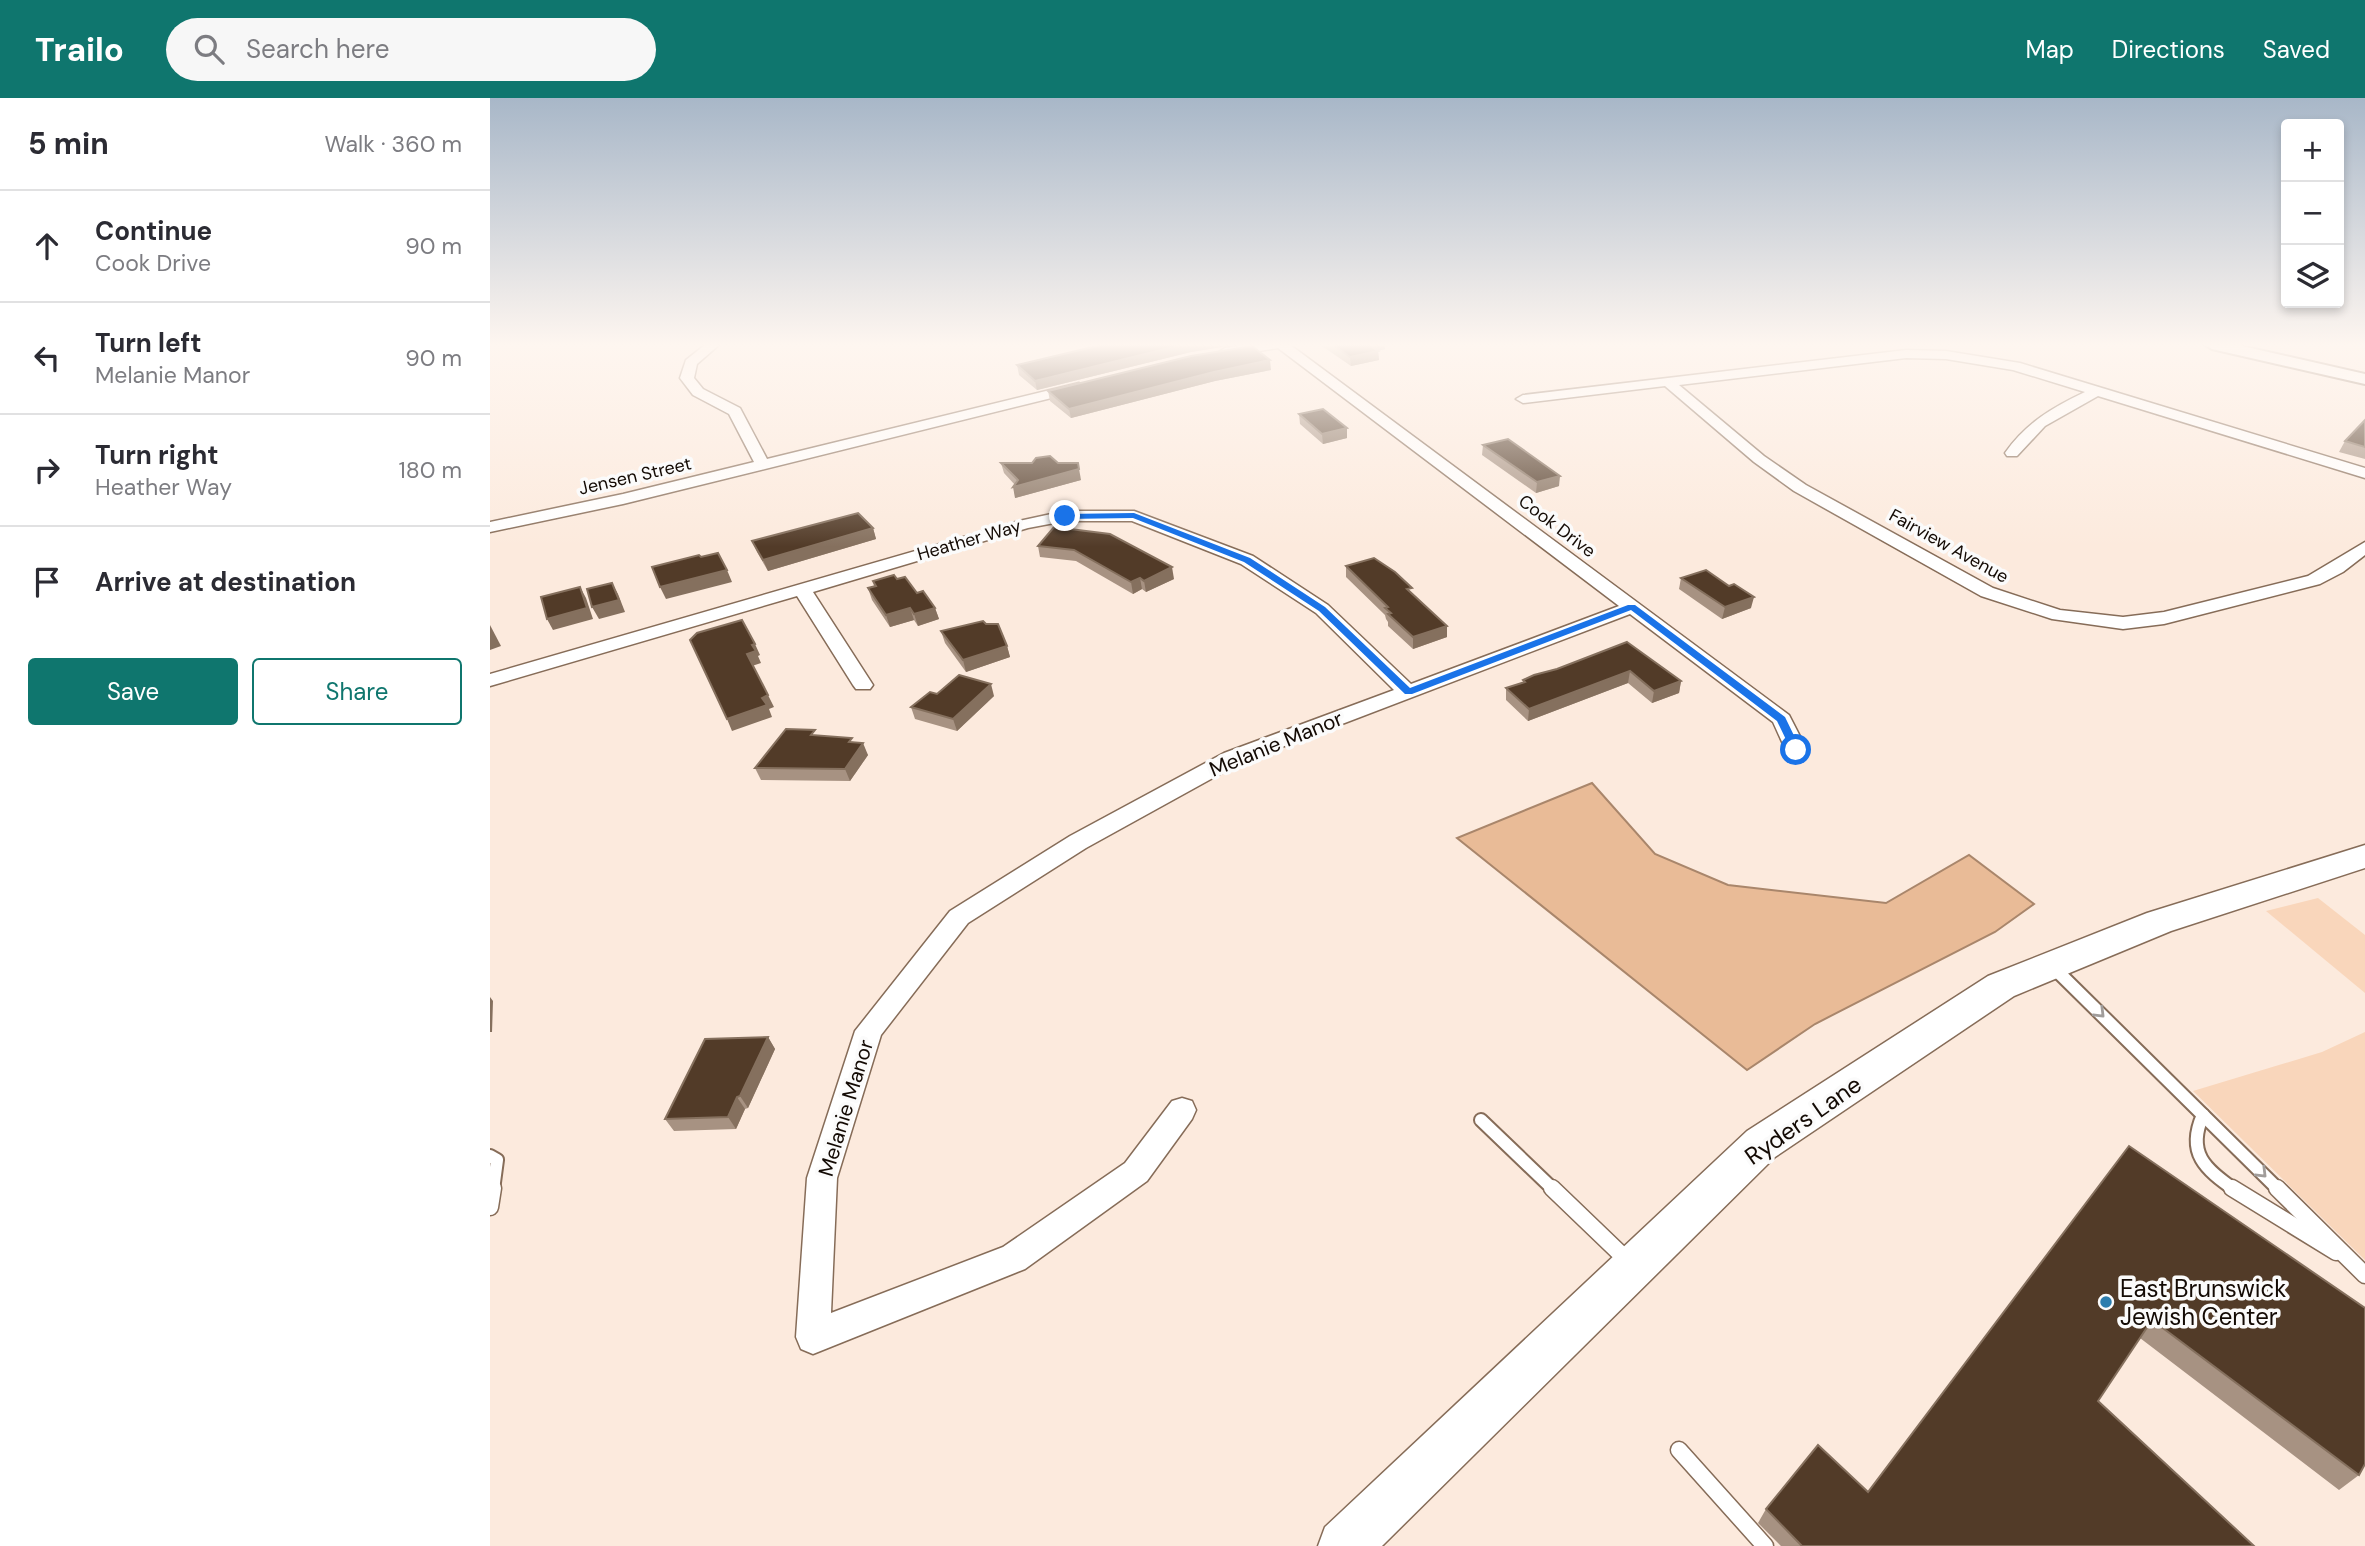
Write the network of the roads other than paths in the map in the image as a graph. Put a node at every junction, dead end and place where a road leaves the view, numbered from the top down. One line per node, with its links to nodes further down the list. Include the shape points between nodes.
1 (735, 412): 8 (street)
2 (979, 412): 8 (street, Jensen Street)
3 (1370, 412): 13 (street, Cook Drive)
4 (1703, 412): 11 (street, Fairview Avenue, via 1800,488 1987,592 2058,615 2123,623 2164,618 2314,580)
5 (2054, 412): 7 (street, via 2025,434)
6 (2164, 412): 9 (street)
7 (2012, 453)
8 (763, 465): 10 (street, Jensen Street)
9 (2365, 473)
10 (490, 527)
11 (2365, 547)
12 (802, 589): 14 (street, Heather Way); 15 (street); 16 (street, Heather Way, via 1025,524 1065,516 1134,516 1247,560 1322,609)
13 (1632, 607): 16 (street, Melanie Manor); 17 (street, Cook Drive, via 1782,719)
14 (490, 680)
15 (863, 685)
16 (1408, 692): 20 (street, Melanie Manor, via 1232,758 1078,842 959,917 869,1031 822,1178 813,1337 1014,1258 1136,1172)
17 (1796, 750)
18 (2365, 856): 19 (main road, Ryders Lane, via 2160,922)
19 (2051, 965): 21 (lane, one-way to 21); 26 (main road, Ryders Lane, via 2001,986 1761,1144)
20 (1182, 1110)
21 (2203, 1115): 25 (lane, one-way to 25); 25 (lane, via 2194,1135 2201,1160 2232,1188)
22 (1481, 1120): 26 (lane)
23 (490, 1156): 24 (lane, via 497,1160)
24 (490, 1208)
25 (2353, 1263): 27 (lane)
26 (1634, 1267): 29 (main road, Ryders Lane)
27 (2365, 1275)
28 (1679, 1450): 30 (lane)
29 (1344, 1546)
30 (1765, 1546)

